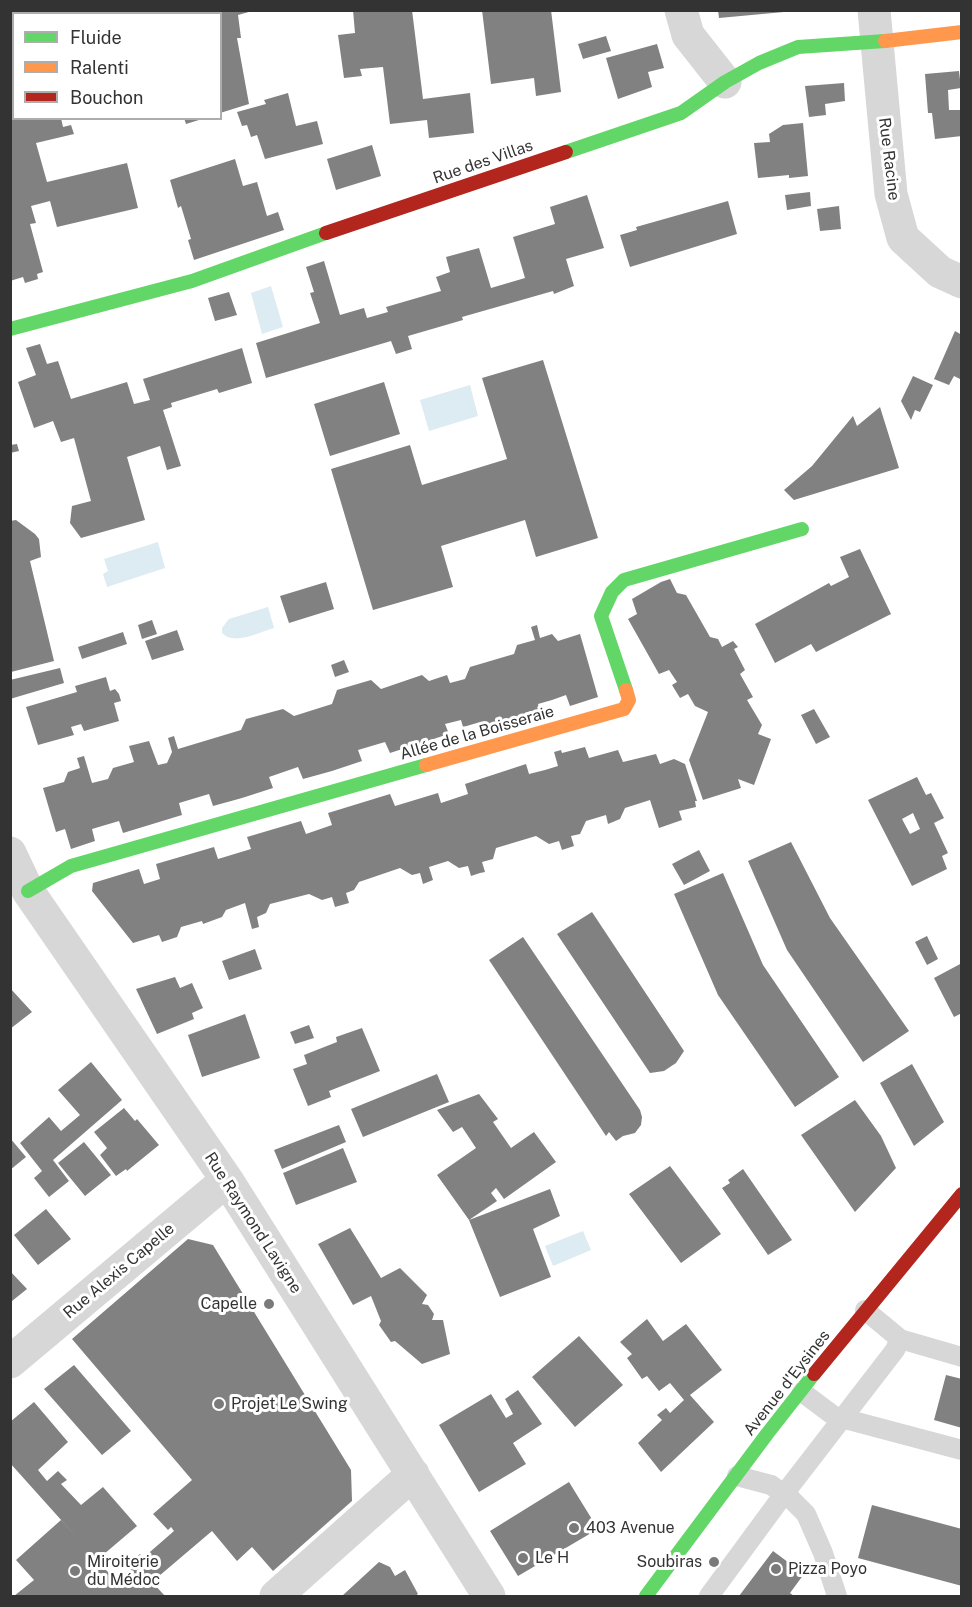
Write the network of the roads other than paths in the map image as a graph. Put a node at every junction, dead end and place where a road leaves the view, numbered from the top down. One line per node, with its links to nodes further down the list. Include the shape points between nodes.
1 (681, 10): 4 (street, via 688,35)
2 (875, 26): 3 (street, Rue des Villas); 4 (street, Rue des Villas, via 798,47); 5 (street, Rue Racine, via 891,194 903,238 940,272)
3 (962, 32)
4 (725, 82): 6 (street, Rue des Villas, via 681,113 192,281)
5 (962, 282)
6 (10, 329)
7 (802, 529): 9 (street, Allée de la Boisseraie, via 624,580 612,592 601,616 629,700 624,709 71,866)
8 (10, 854): 9 (street, Rue Raymond Lavigne)
9 (28, 891): 10 (street, Rue Raymond Lavigne)
10 (227, 1180): 15 (street, Rue Alexis Capelle); 19 (street, Rue Raymond Lavigne)
11 (962, 1194): 12 (street, Avenue d'Eysines)
12 (865, 1310): 13 (lane); 16 (street, Avenue d'Eysines)
13 (900, 1339): 14 (lane); 17 (lane, via 896,1350)
14 (962, 1357)
15 (10, 1362)
16 (802, 1392): 17 (lane); 20 (street, Avenue d'Eysines)
17 (842, 1419): 18 (lane); 21 (lane)
18 (962, 1450)
19 (413, 1474): 22 (street); 23 (street, Rue Raymond Lavigne)
20 (737, 1476): 21 (lane, via 771,1485); 24 (street, Avenue d'Eysines)
21 (784, 1494): 25 (lane); 26 (lane, via 806,1514)
22 (276, 1596)
23 (489, 1596)
24 (646, 1596)
25 (709, 1596)
26 (837, 1596)

